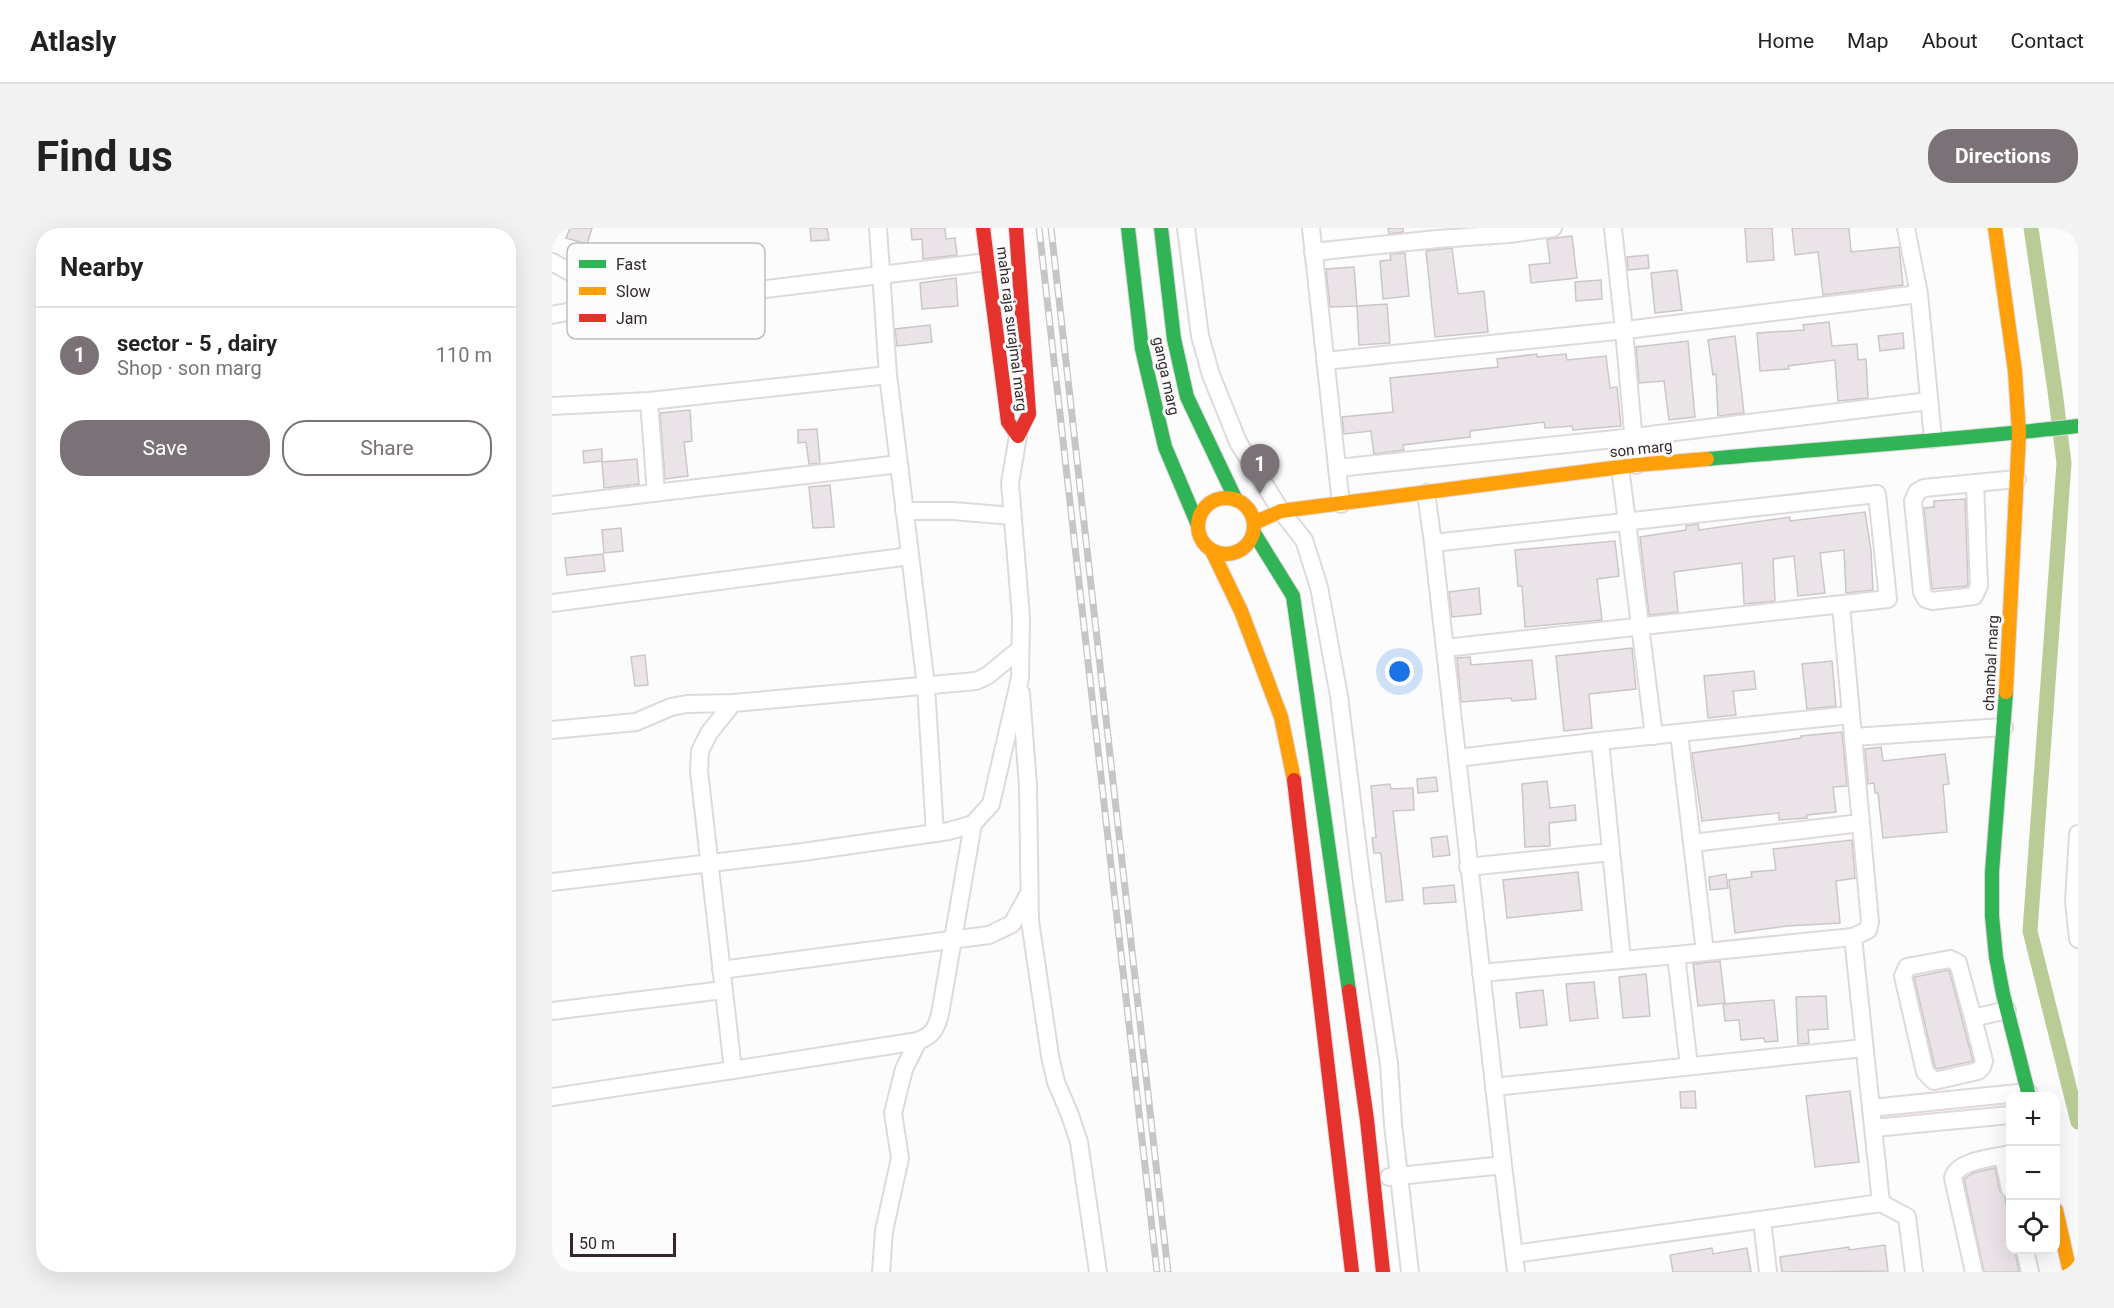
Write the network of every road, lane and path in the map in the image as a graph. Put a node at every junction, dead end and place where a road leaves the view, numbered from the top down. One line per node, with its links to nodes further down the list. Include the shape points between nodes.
1 (878, 228): 16 (street)
2 (983, 228): 13 (street, maha raja surajmal marg)
3 (1016, 228): 13 (street, maha raja surajmal marg)
4 (1128, 228): 46 (street, ganga marg, via 1142,349 1165,447)
5 (1161, 228): 39 (street, ganga marg, via 1174,339 1187,397)
6 (1186, 228): 43 (street, via 1200,336 1211,375 1238,442)
7 (1311, 228): 12 (street)
8 (1553, 228): 12 (street)
9 (1613, 228): 21 (street)
10 (1906, 228): 18 (street)
11 (1995, 228): 28 (street, chambal marg, via 2015,371)
12 (1313, 252): 22 (street)
13 (1003, 260): 16 (street); 29 (street, maha raja surajmal marg, via 1008,422); 29 (street, maha raja surajmal marg, via 1029,414)
14 (552, 262): 15 (street)
15 (567, 270)
16 (881, 276): 17 (street); 23 (street)
17 (765, 289)
18 (1919, 294): 21 (street); 25 (street)
19 (567, 312): 20 (street)
20 (552, 315)
21 (1624, 330): 22 (street); 30 (street)
22 (1325, 361): 34 (street)
23 (888, 375): 24 (street); 32 (street)
24 (649, 401): 26 (street); 37 (street)
25 (1929, 401): 30 (street); 31 (street)
26 (552, 406)
27 (2078, 426): 28 (street, son marg)
28 (2019, 433): 31 (street, son marg); 35 (street, chambal marg)
29 (1018, 436): 44 (street, via 1010,483)
30 (1634, 437): 33 (street); 34 (street)
31 (1933, 439): 33 (street, son marg)
32 (899, 464): 37 (street); 42 (street)
33 (1628, 466): 38 (street, son marg); 45 (street)
34 (1337, 468): 40 (street)
35 (2017, 478): 36 (street); 60 (street, chambal marg)
36 (1975, 483): 36 (street, via 1924,488 1913,501 1922,592 1932,601 1974,596 1978,592)
37 (656, 493): 41 (street)
38 (1426, 493): 40 (street, son marg); 48 (street)
39 (1236, 500): 46 (street, via 1215,500 1207,506); 47 (street, via 1251,513)
40 (1341, 504): 43 (street, son marg)
41 (552, 505)
42 (904, 511): 44 (street); 50 (street)
43 (1281, 511): 47 (street, son marg); 103 (street, via 1304,540 1330,639 1389,1064)
44 (1012, 516): 55 (street)
45 (1628, 522): 48 (street); 52 (street, via 1877,494 1888,599); 53 (street)
46 (1198, 525): 49 (street, via 1199,535)
47 (1254, 528): 49 (street, via 1242,550 1232,554); 104 (street, via 1293,596)
48 (1433, 543): 54 (street)
49 (1212, 551): 112 (street, via 1241,611 1281,717 1293,771)
50 (910, 556): 51 (street); 57 (street)
51 (552, 603)
52 (1841, 605): 53 (street); 59 (street)
53 (1640, 627): 54 (street); 63 (street)
54 (1445, 648): 66 (street)
55 (1020, 649): 56 (street); 57 (street, via 976,681)
56 (1020, 678): 68 (street, via 991,804); 76 (street, via 1028,786)
57 (926, 686): 58 (street); 69 (street)
58 (733, 703): 61 (street, via 687,704 636,722); 73 (street, via 700,751)
59 (1851, 715): 62 (street); 64 (street)
60 (2004, 727): 64 (street); 87 (street, chambal marg, via 1992,916)
61 (552, 730)
62 (1679, 733): 63 (street); 71 (street)
63 (1654, 736): 65 (street)
64 (1853, 737): 67 (street)
65 (1600, 741): 66 (street); 72 (street)
66 (1457, 758): 74 (street)
67 (1861, 823): 71 (street); 78 (street, via 1870,922 1868,930)
68 (973, 824): 69 (street); 80 (street)
69 (935, 833): 73 (street)
70 (2078, 834): 77 (street)
71 (1692, 843): 81 (street)
72 (1611, 852): 74 (street); 83 (street)
73 (711, 863): 75 (street); 84 (street)
74 (1468, 867): 85 (street)
75 (552, 882)
76 (1028, 894): 80 (street, via 1012,924 989,935); 111 (street, via 1050,1056 1078,1143)
77 (2076, 916): 79 (street)
78 (1853, 937): 81 (street); 91 (street)
79 (2078, 939)
80 (952, 940): 84 (street); 90 (street, via 936,1029)
81 (1705, 952): 82 (street)
82 (1676, 955): 83 (street); 92 (street)
83 (1622, 960): 85 (street)
84 (721, 970): 86 (street)
85 (1481, 974): 94 (street)
86 (723, 990): 88 (street); 93 (street)
87 (2007, 1010): 89 (street); 95 (street, chambal marg)
88 (552, 1011)
89 (1973, 1018): 89 (street, via 1958,963 1954,960 1907,967 1903,976 1929,1078 1934,1081 1982,1067 1984,1060)
90 (918, 1041): 93 (street); 110 (street, via 904,1069 893,1113 900,1158 884,1231)
91 (1864, 1048): 92 (street); 98 (street)
92 (1689, 1066): 94 (street)
93 (733, 1070): 97 (street)
94 (1494, 1087): 102 (street)
95 (2028, 1092)
96 (2006, 1096): 98 (street)
97 (552, 1097)
98 (1871, 1108): 100 (street)
99 (2006, 1115): 100 (street)
100 (1874, 1128): 105 (street)
101 (2006, 1155): 118 (street, via 1962,1165 1954,1171)
102 (1503, 1165): 103 (street); 108 (street)
103 (1399, 1176): 104 (street); 114 (street)
104 (1373, 1179): 113 (street)
105 (1881, 1203): 106 (street); 117 (street, via 1907,1217)
106 (1762, 1220): 108 (street); 116 (street)
107 (2060, 1231): 120 (street)
108 (1514, 1254): 115 (street)
109 (2026, 1254): 119 (street)
110 (881, 1272)
111 (1098, 1272)
112 (1352, 1272)
113 (1383, 1272)
114 (1410, 1272)
115 (1516, 1272)
116 (1768, 1272)
117 (1914, 1272)
118 (1974, 1272)
119 (2030, 1272)
120 (2070, 1272)

